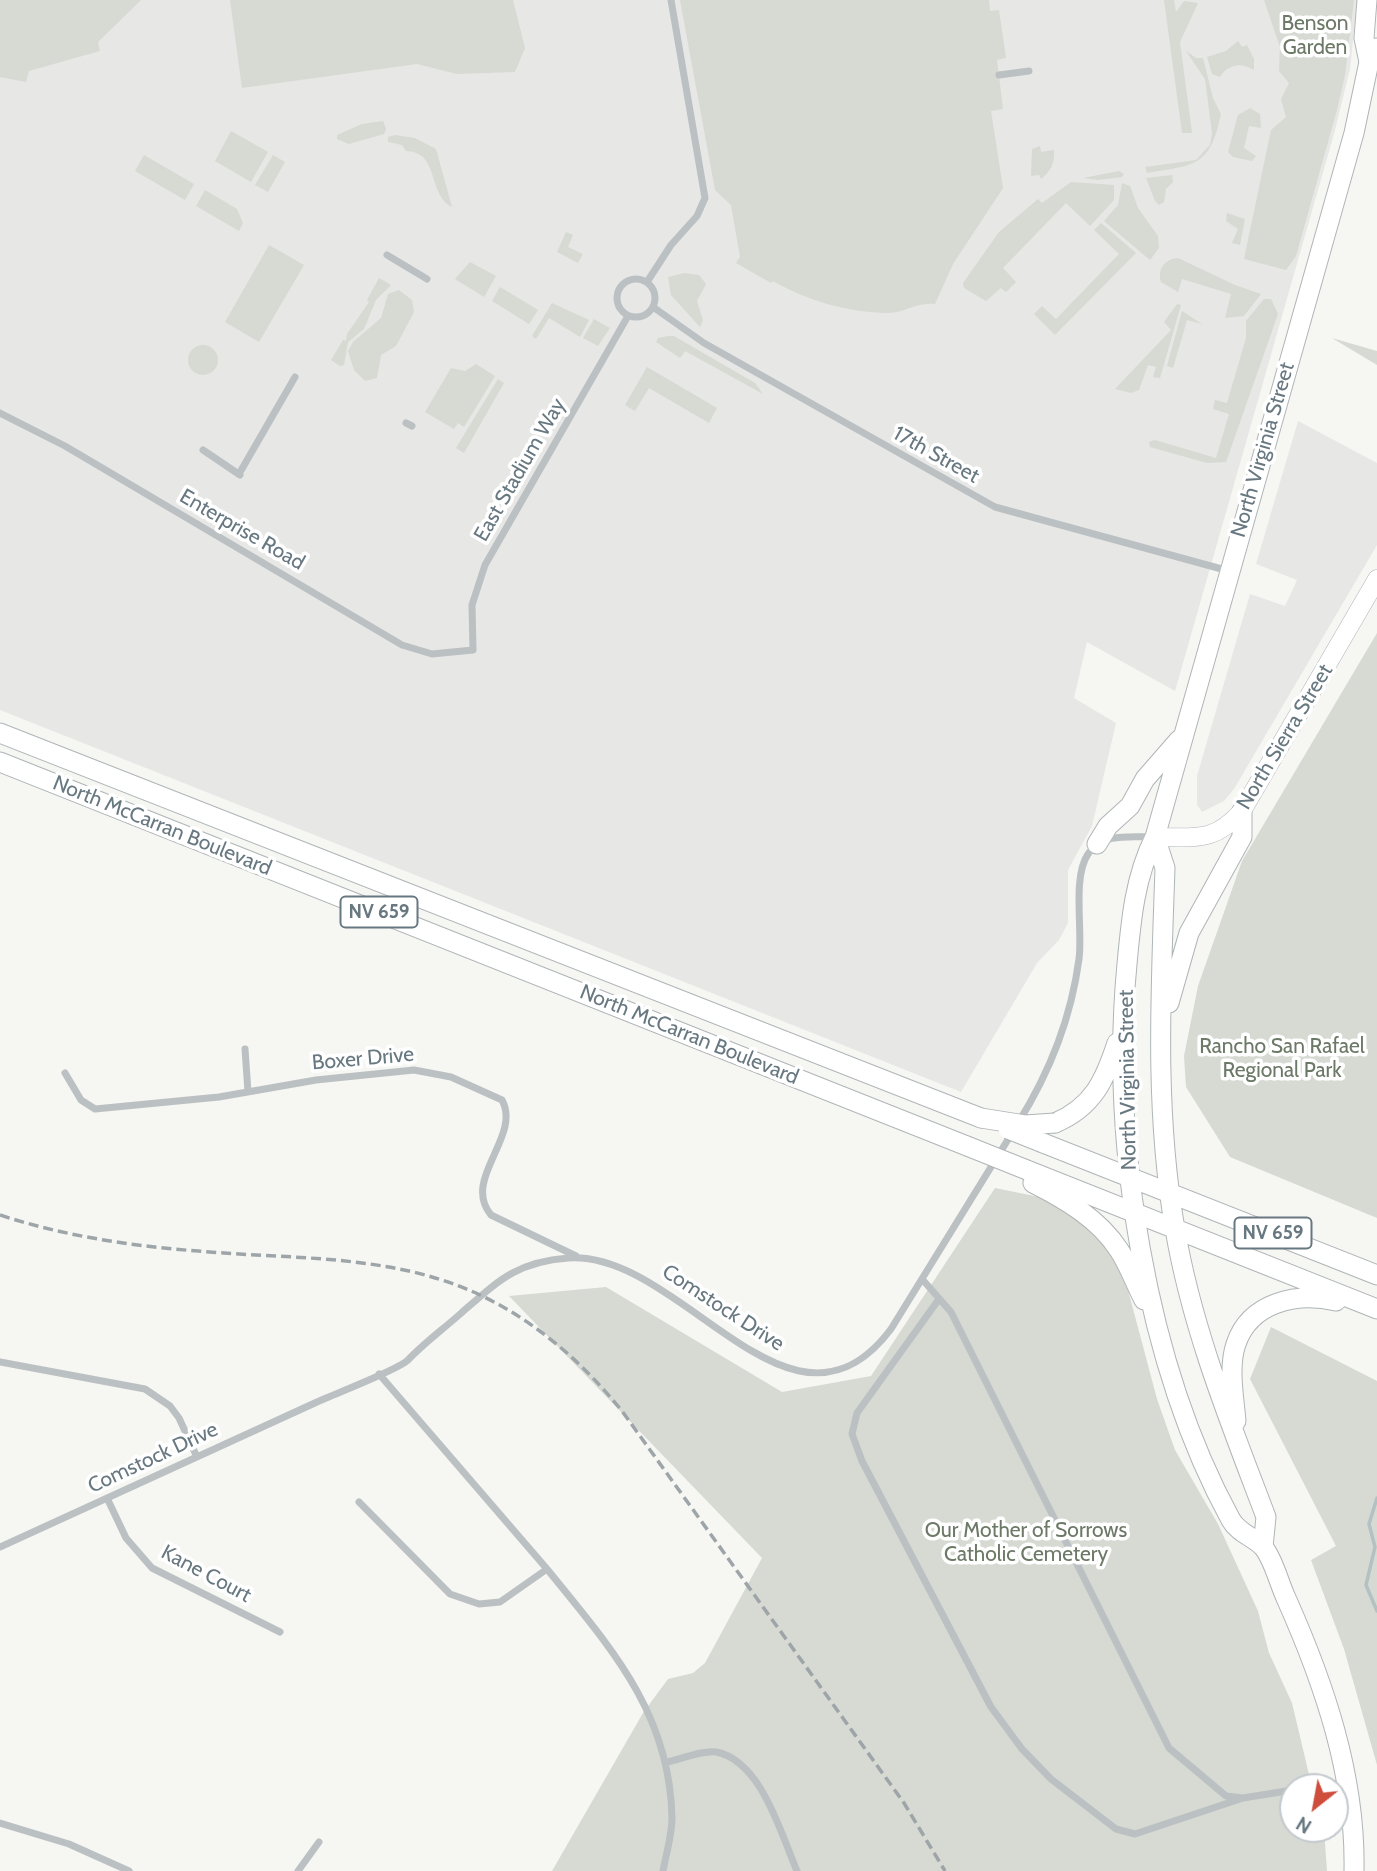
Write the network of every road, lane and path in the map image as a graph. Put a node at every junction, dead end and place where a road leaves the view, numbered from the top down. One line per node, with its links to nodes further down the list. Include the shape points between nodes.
1 (671, 0): 8 (street, via 705,198 697,216)
2 (1367, 0): 3 (main road, North Virginia Street, via 1364,38)
3 (1373, 55): 14 (main road, North Virginia Street)
4 (1029, 71): 5 (street)
5 (999, 75)
6 (387, 255): 7 (street)
7 (427, 279)
8 (647, 282): 9 (street, via 655,296); 10 (street, via 633,279 619,291 618,303)
9 (653, 307): 10 (street, via 645,315); 14 (street, 17th Street, via 704,343 995,507)
10 (628, 316): 16 (street, East Stadium Way, via 485,565 472,605)
11 (295, 377): 13 (street, via 239,474)
12 (0, 413): 16 (street, Enterprise Road, via 65,446 402,645 432,654)
13 (203, 450)
14 (1230, 571): 18 (main road, North Virginia Street)
15 (1377, 579): 20 (main road, North Sierra Street)
16 (473, 650)
17 (0, 733): 28 (main road, North McCarran Boulevard / NV 659)
18 (1182, 737): 21 (main road, North Virginia Street); 22 (main road)
19 (0, 762): 29 (main road, North McCarran Boulevard / NV 659, bridge, via 967,1146)
20 (1242, 811): 21 (main road, North Sierra Street, via 1215,835); 24 (main road, via 1242,837 1189,933)
21 (1155, 837): 22 (street, via 1116,837); 23 (main road, North Virginia Street, via 1139,875); 24 (main road, North Virginia Street, via 1165,868)
22 (1097, 844): 36 (street, Comstock Drive, via 1082,864 1080,958 1056,1052 1041,1085)
23 (1123, 1022): 28 (main road, bridge, via 1100,1088 1080,1110 1055,1123 1025,1125); 30 (main road, North Virginia Street)
24 (1161, 1031): 31 (main road, North Virginia Street)
25 (245, 1049): 27 (street)
26 (65, 1073): 27 (street, Boxer Drive, via 81,1100 95,1108)
27 (248, 1092): 34 (street, Boxer Drive, via 414,1070 451,1077 502,1100 509,1116 483,1189 485,1208)
28 (981, 1118): 30 (main road, North McCarran Boulevard / NV 659, bridge)
29 (1025, 1174): 32 (main road, North McCarran Boulevard / NV 659); 39 (main road, via 1108,1237 1129,1268)
30 (1129, 1176): 31 (main road, North McCarran Boulevard / NV 659); 32 (main road, North Virginia Street)
31 (1169, 1193): 33 (main road, North Virginia Street); 35 (main road, North McCarran Boulevard / NV 659)
32 (1135, 1211): 33 (main road, North McCarran Boulevard / NV 659); 39 (main road, North Virginia Street)
33 (1174, 1227): 38 (main road, North McCarran Boulevard / NV 659); 42 (main road, North Virginia Street, via 1200,1336)
34 (583, 1259): 36 (street, Comstock Drive, via 645,1279 778,1365 816,1373 852,1366 878,1346); 41 (street, Comstock Drive, via 533,1263 502,1277 407,1361)
35 (1377, 1275)
36 (922, 1279): 37 (street)
37 (939, 1299): 53 (street, via 951,1312 1169,1748 1227,1796); 53 (street, via 857,1413 852,1434 991,1707 1051,1779 1125,1833 1154,1829)
38 (1377, 1311): 42 (main road, via 1302,1297 1283,1300 1254,1316 1236,1344 1233,1361)
39 (1159, 1331): 47 (main road, North Virginia Street, via 1189,1421 1232,1523)
40 (0, 1362): 43 (street, via 145,1389 170,1406)
41 (379, 1374): 43 (street, Comstock Drive); 48 (street)
42 (1237, 1443): 47 (main road, North Virginia Street, via 1266,1517)
43 (197, 1457): 44 (street, Comstock Drive)
44 (107, 1498): 46 (street, Comstock Drive); 49 (street, Kane Court, via 126,1538 152,1568)
45 (359, 1502): 48 (street, via 450,1594 480,1604 500,1602)
46 (0, 1547)
47 (1263, 1547): 51 (main road, North Virginia Street, via 1323,1689)
48 (547, 1569): 50 (street, via 621,1660 648,1708)
49 (281, 1632)
50 (667, 1762): 59 (street, via 672,1821); 60 (street, via 715,1752 743,1765 765,1795)
51 (1343, 1773)
52 (1279, 1792): 53 (street)
53 (1243, 1797)
54 (1349, 1822): 61 (main road, North Virginia Street)
55 (0, 1823): 57 (street, via 69,1844)
56 (319, 1842): 58 (street)
57 (129, 1871)
58 (298, 1871)
59 (663, 1871)
60 (797, 1871)
61 (1354, 1871)

